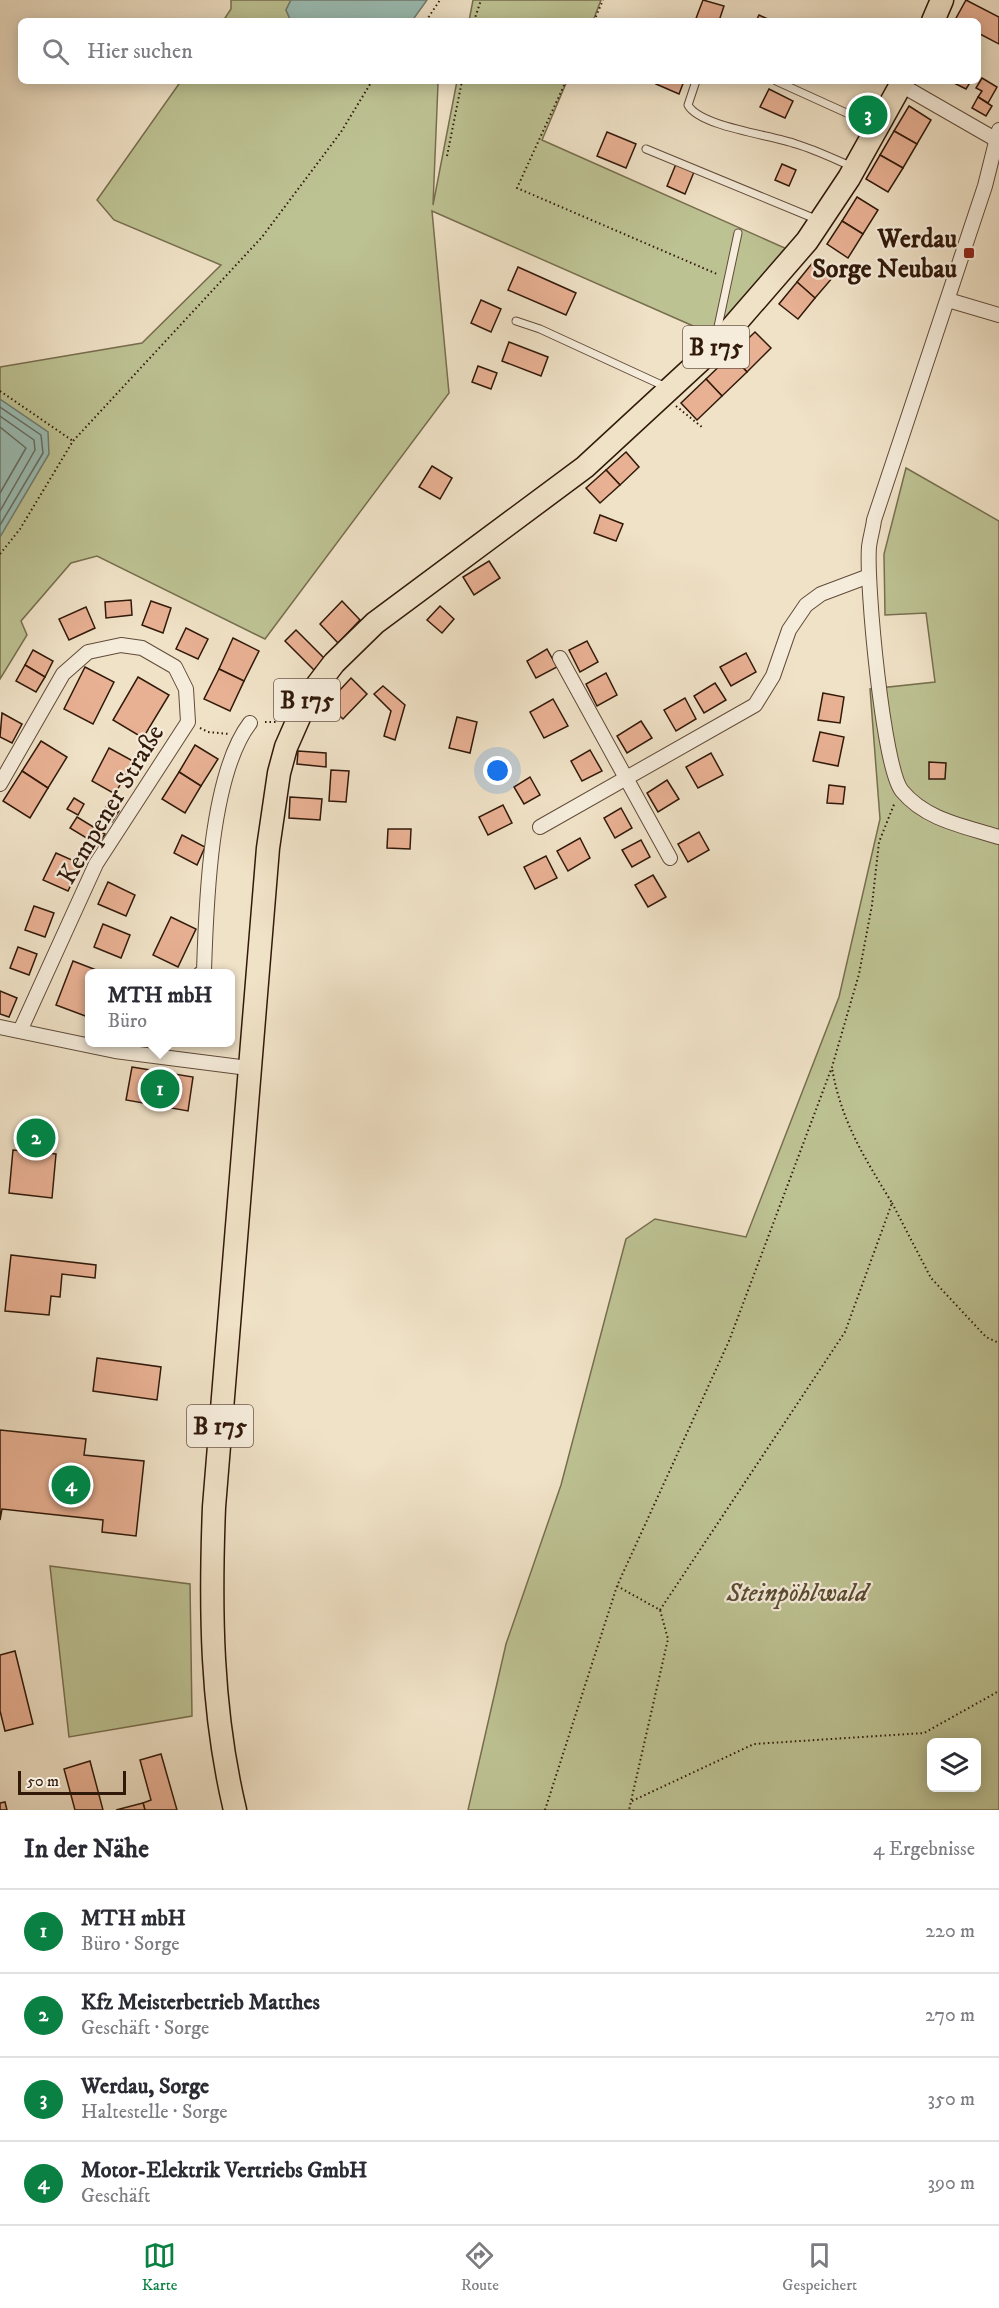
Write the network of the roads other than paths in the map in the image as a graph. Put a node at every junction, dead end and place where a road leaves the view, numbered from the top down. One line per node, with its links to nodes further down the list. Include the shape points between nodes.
1 (942, 0): 2 (main road)
2 (934, 18)
3 (695, 84): 10 (lane, via 688,105 696,114 797,144)
4 (783, 84): 7 (lane)
5 (901, 84): 7 (main road, B 175)
6 (904, 84): 8 (street)
7 (878, 127): 10 (main road, B 175)
8 (997, 135): 13 (street, via 985,186)
9 (646, 149): 11 (lane)
10 (855, 168): 11 (main road, B 175)
11 (821, 221): 16 (main road, B 175, via 778,277)
12 (738, 233): 16 (lane, via 730,280 719,312)
13 (948, 300): 14 (street); 18 (street, via 874,520)
14 (999, 315)
15 (516, 321): 17 (lane, via 540,328)
16 (715, 347): 17 (main road, B 175)
17 (668, 393): 31 (main road, B 175, via 540,503 354,641 308,697 279,773 272,810)
18 (869, 576): 21 (street, via 821,594 806,605 789,630 773,676 755,705); 24 (street, via 893,777 914,804 936,818)
19 (560, 658): 21 (street)
20 (250, 723): 26 (street, via 241,734 222,790 206,895)
21 (626, 777): 23 (street); 25 (street)
22 (0, 784): 28 (street, Kempener Straße, via 63,674 88,652 132,646 175,667 186,689 188,722 96,864)
23 (540, 827)
24 (999, 837)
25 (670, 858)
26 (204, 969)
27 (0, 1027): 28 (street)
28 (20, 1030): 29 (street)
29 (85, 1042)
30 (115, 1047): 31 (street)
31 (249, 1068): 32 (main road, B 175, via 214,1507 211,1635 219,1725)
32 (235, 1810)

